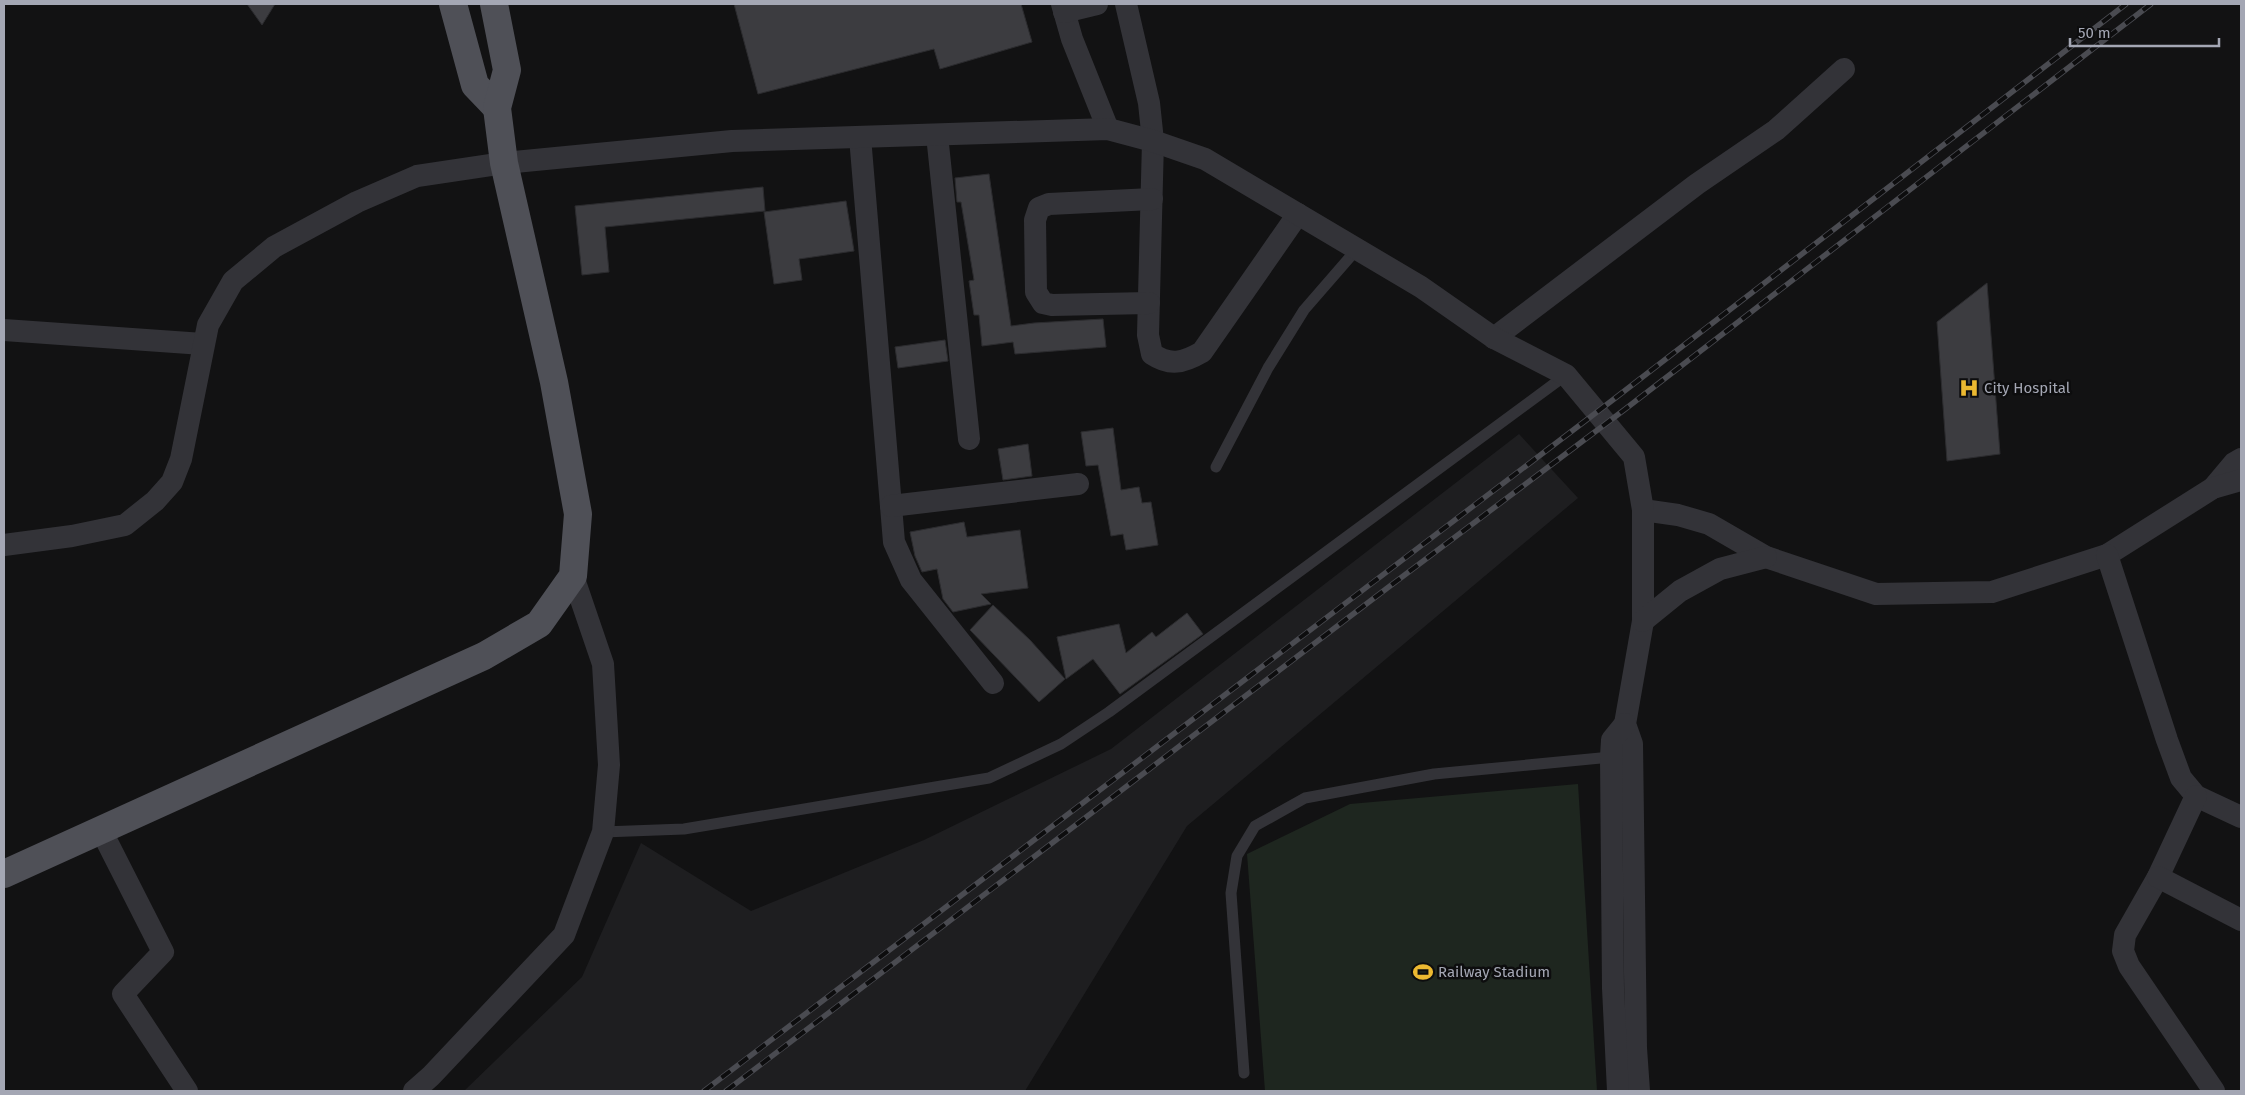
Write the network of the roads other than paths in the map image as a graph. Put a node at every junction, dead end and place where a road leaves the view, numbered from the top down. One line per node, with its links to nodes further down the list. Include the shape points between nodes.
1 (453, 4): 7 (main road, via 476,85)
2 (494, 4): 7 (main road, via 507,70)
3 (1097, 4): 5 (street)
4 (1126, 4): 11 (street, via 1149,103)
5 (1063, 8): 8 (street)
6 (1844, 69): 18 (street, via 1776,130 1698,184)
7 (497, 108): 12 (main road)
8 (1108, 129): 9 (street); 11 (street)
9 (937, 135): 10 (street); 21 (street)
10 (860, 137): 12 (street, via 732,142); 27 (street)
11 (1153, 141): 13 (street); 14 (street, via 1205,159)
12 (504, 163): 19 (street, via 417,176 357,202 274,247 233,282 208,325); 32 (main road, via 554,382 578,514)
13 (1152, 199): 16 (street); 16 (street, via 1049,204 1039,208 1035,220 1036,292 1043,303)
14 (1298, 214): 15 (street); 16 (street, via 1202,352 1188,360 1164,362 1152,354 1148,335)
15 (1357, 249): 18 (street, via 1421,287); 23 (lane, via 1304,310 1268,368)
16 (1149, 303)
17 (4, 330): 19 (street)
18 (1494, 338): 20 (street)
19 (203, 344): 29 (street, via 181,459 172,482 155,501 125,525)
20 (1566, 376): 28 (street, via 1634,457); 40 (lane, via 1061,744 989,778 684,829)
21 (969, 439)
22 (2241, 459): 26 (street)
23 (1216, 467)
24 (2241, 480): 26 (street)
25 (1078, 484): 27 (street)
26 (2213, 488): 30 (street)
27 (891, 506): 34 (street, via 894,542 911,580)
28 (1643, 510): 31 (street, via 1708,524); 33 (street)
29 (4, 545)
30 (2107, 555): 31 (street, via 1992,592 1876,594); 37 (street, via 2181,778)
31 (1766, 557): 33 (street, via 1720,569 1680,591)
32 (573, 576): 39 (main road, via 539,624 484,656); 40 (street, via 603,664 609,765)
33 (1643, 621): 35 (street)
34 (994, 683)
35 (1625, 724): 36 (street, via 1612,740); 48 (street, via 1632,744)
36 (1611, 757): 44 (lane, via 1434,774 1305,798 1255,826 1237,856 1231,893); 47 (street)
37 (2196, 796): 38 (street); 42 (street)
38 (2241, 817)
39 (102, 830): 41 (main road); 45 (street, via 163,952 123,994)
40 (603, 832): 46 (street, via 564,936)
41 (4, 874)
42 (2158, 877): 43 (street); 49 (street, via 2125,935 2123,951 2129,966)
43 (2241, 920)
44 (1244, 1073)
45 (187, 1091)
46 (414, 1091)
47 (1618, 1091)
48 (1639, 1091)
49 (2214, 1091)

